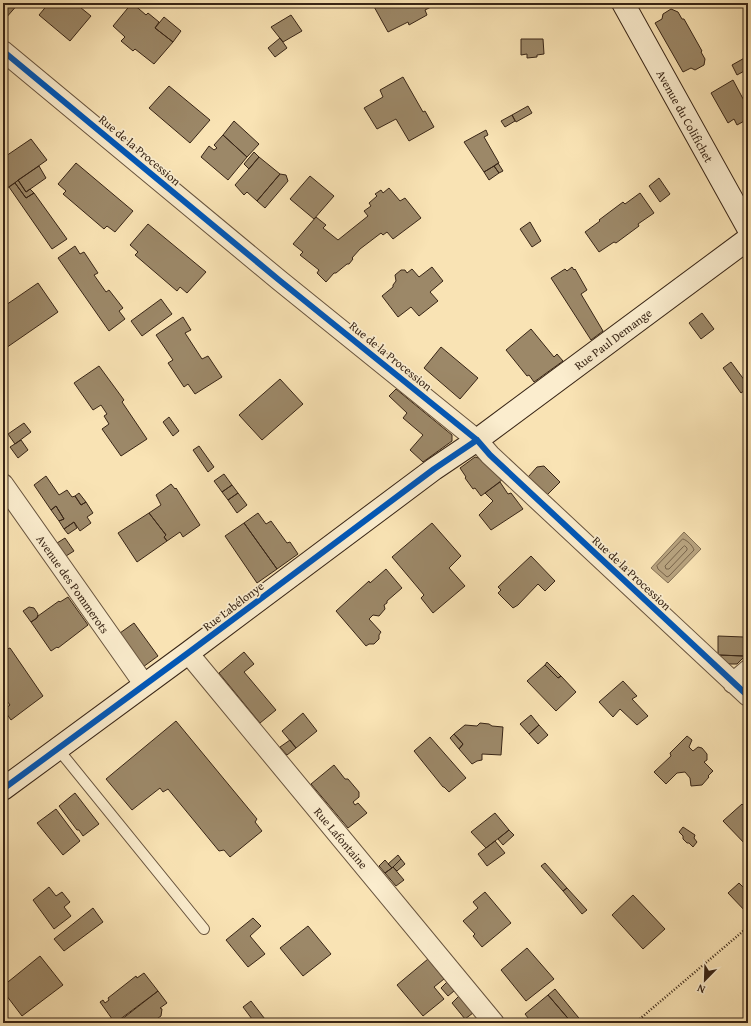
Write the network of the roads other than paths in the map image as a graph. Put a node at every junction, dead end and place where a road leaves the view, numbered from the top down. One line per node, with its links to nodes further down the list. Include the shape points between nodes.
1 (623, 3): 3 (main road, Avenue du Colifichet)
2 (3, 51): 5 (street, Rue de la Procession)
3 (748, 228)
4 (748, 239): 5 (main road, Rue Paul Demange)
5 (477, 440): 7 (main road, Rue Labélonye, via 434,469); 8 (street, Rue de la Procession, via 490,455)
6 (3, 484): 9 (street, Avenue des Pommerots)
7 (188, 653): 9 (main road, Rue Labélonye); 14 (street, Rue Lafontaine)
8 (741, 676): 10 (street, Rue de la Procession)
9 (144, 684): 11 (main road, Rue Labélonye)
10 (748, 696)
11 (58, 749): 12 (main road, Rue Labélonye); 13 (lane)
12 (5, 783)
13 (204, 929)
14 (494, 1023)

